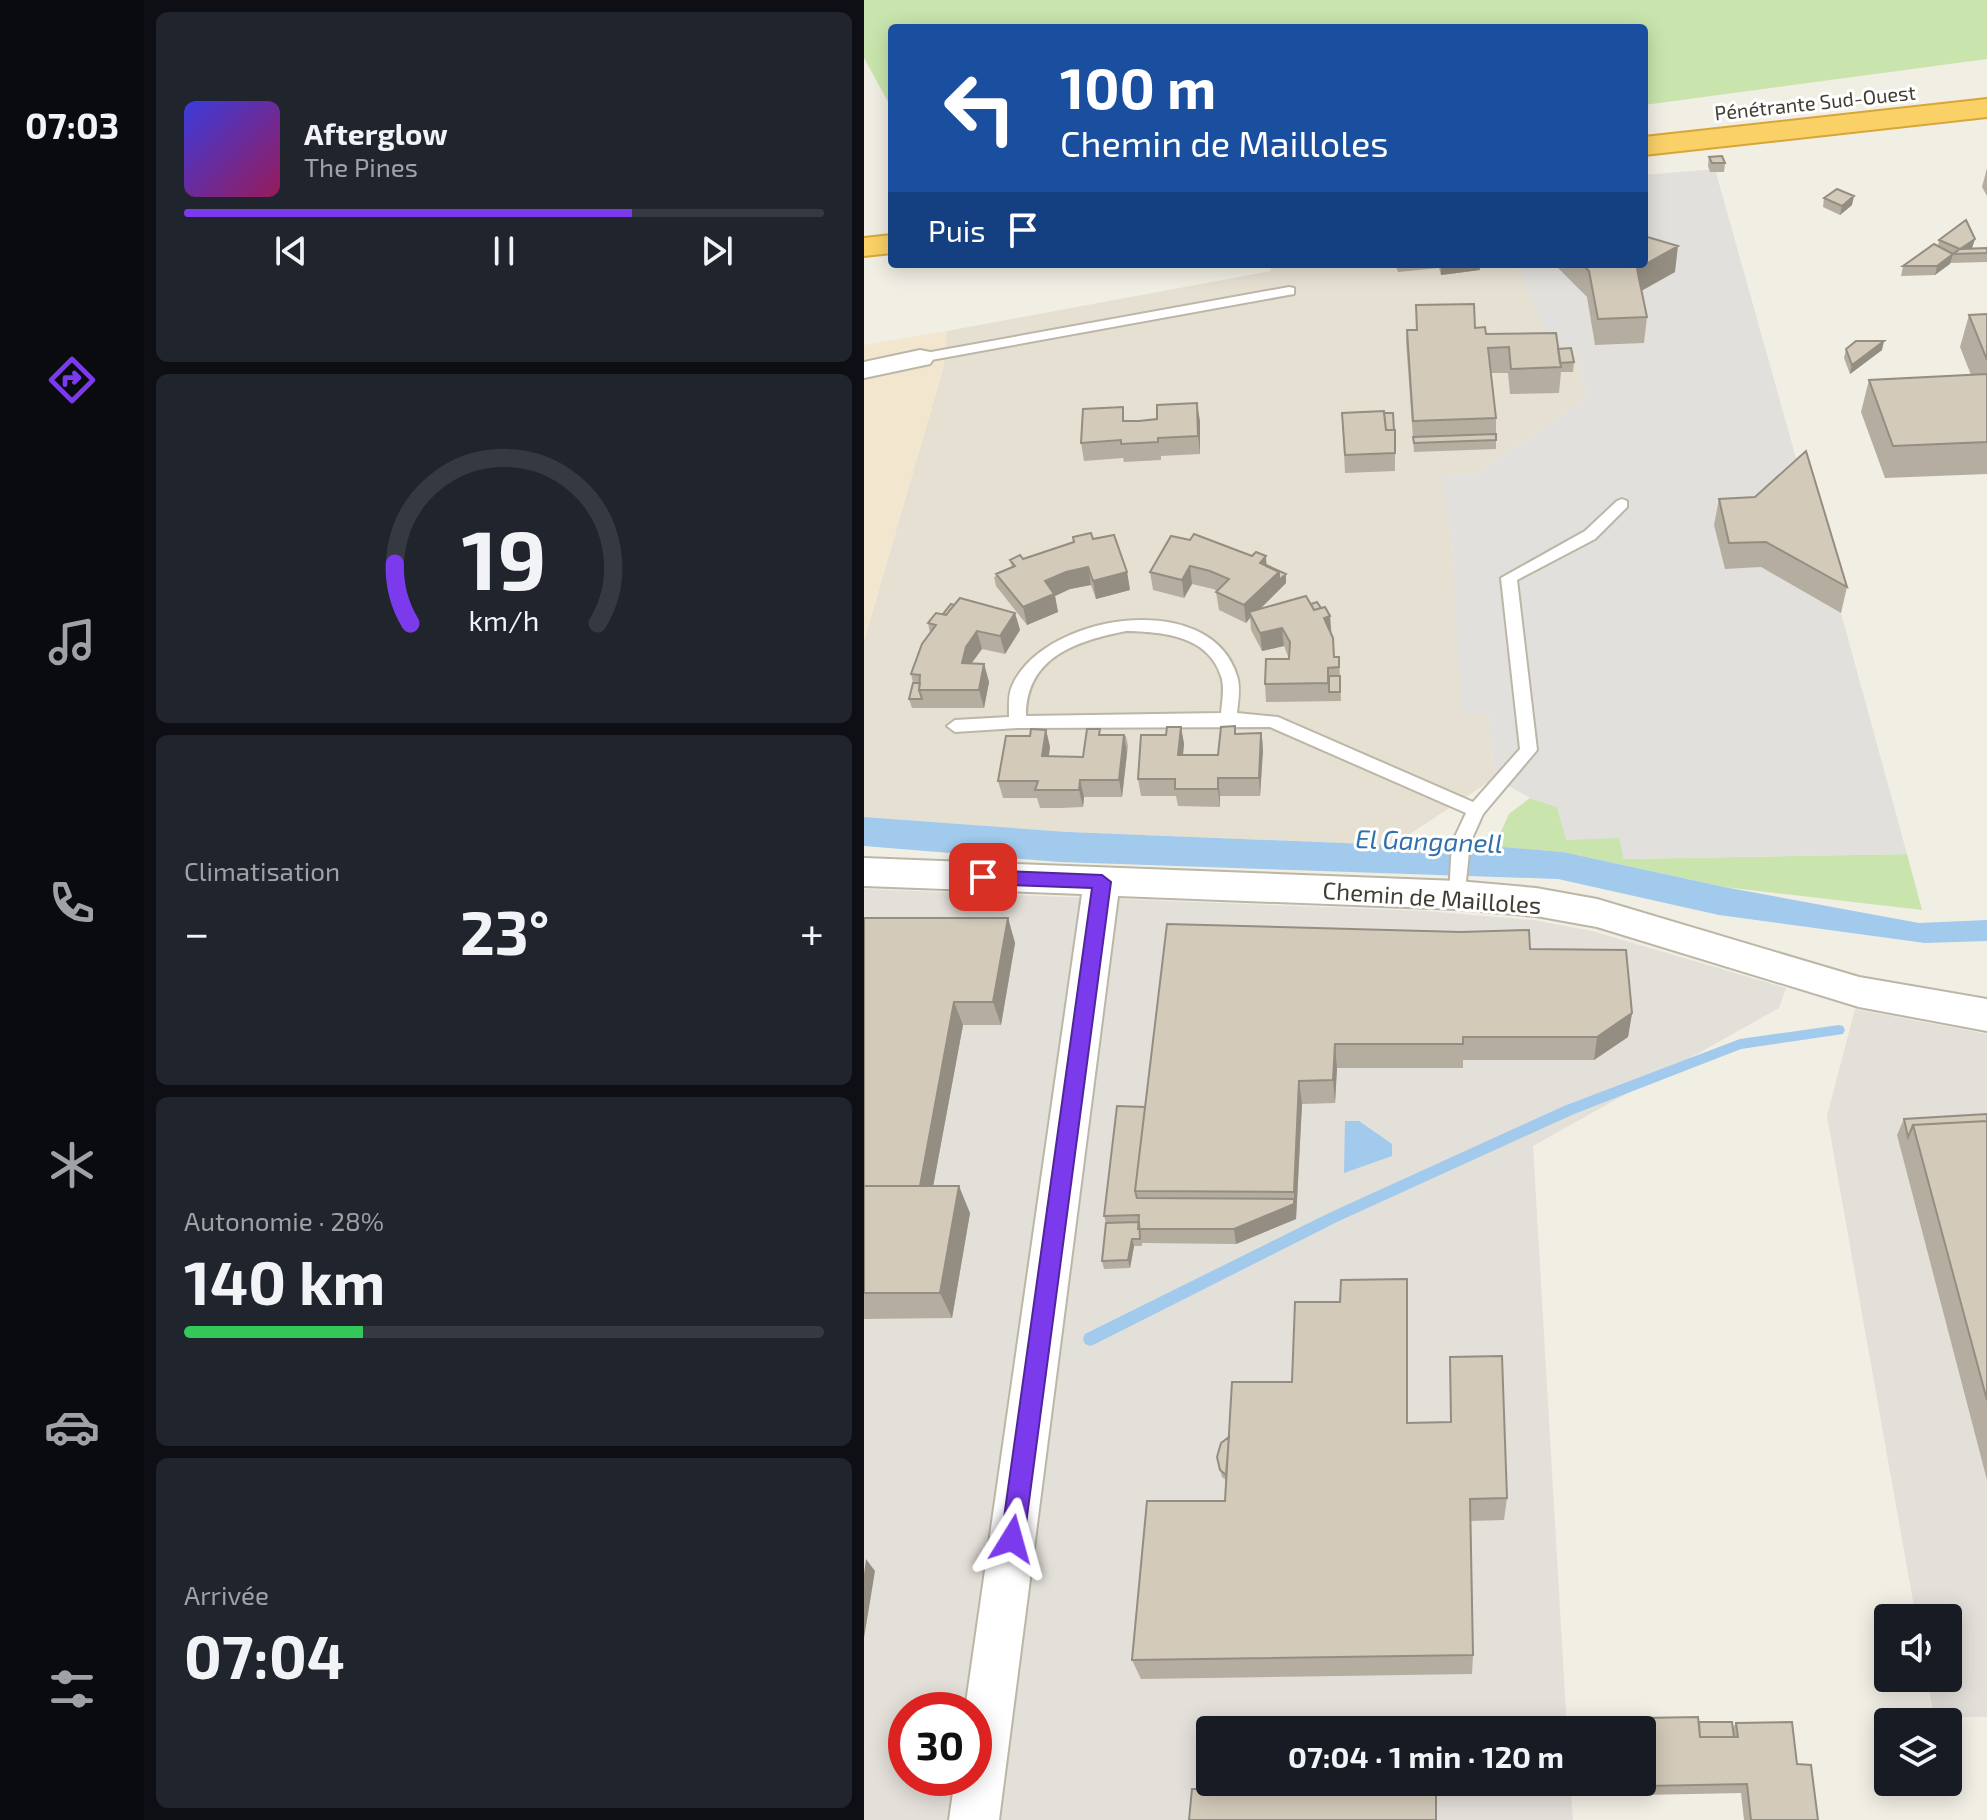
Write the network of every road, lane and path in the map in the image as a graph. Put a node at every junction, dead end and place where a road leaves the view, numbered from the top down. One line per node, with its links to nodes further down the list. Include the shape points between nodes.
1 (1987, 86): 3 (highway, Pénétrante Sud-Ouest)
2 (1987, 108): 4 (highway)
3 (1648, 121)
4 (1648, 146)
5 (1289, 291): 6 (lane)
6 (920, 358): 7 (street)
7 (864, 370)
8 (1622, 504): 12 (lane, via 1590,535 1509,578 1529,750)
9 (1229, 719): 10 (lane); 10 (lane, via 1229,676 1214,650 1183,630 1147,625 1107,627 1067,642 1020,685); 12 (lane, via 1272,721)
10 (1017, 722): 11 (lane)
11 (955, 726)
12 (1476, 810): 15 (lane, via 1461,843)
13 (864, 872): 14 (street, Chemin de Mailloles)
14 (1102, 882): 15 (street, Chemin de Mailloles); 17 (street)
15 (1459, 885): 16 (street, Chemin de Mailloles, via 1597,913 1859,992)
16 (1987, 1015)
17 (974, 1820)

